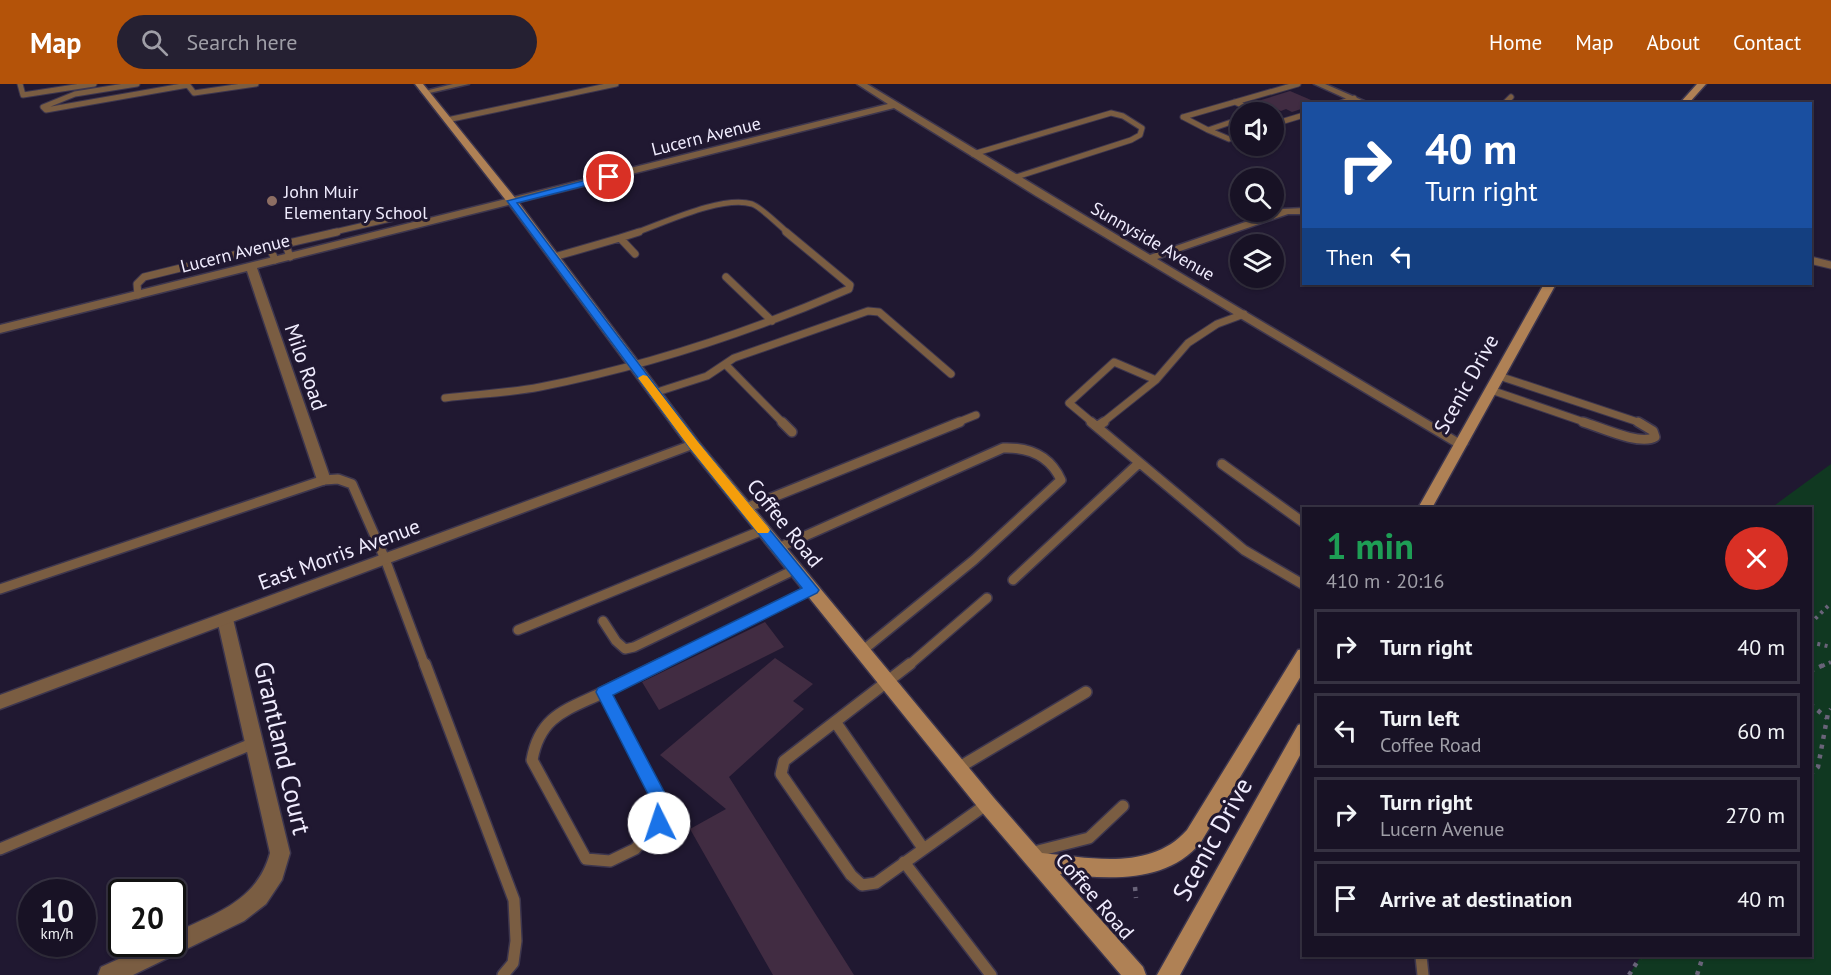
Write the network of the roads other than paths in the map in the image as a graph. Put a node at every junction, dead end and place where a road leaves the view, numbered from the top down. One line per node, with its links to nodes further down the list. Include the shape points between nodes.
1 (20, 84): 2 (lane, via 23,95)
2 (94, 84)
3 (137, 84): 11 (lane, via 68,96 43,107 46,111)
4 (256, 84): 11 (lane, via 194,93)
5 (465, 84): 12 (street)
6 (616, 84): 23 (lane)
7 (861, 84): 21 (street, Sunnyside Avenue)
8 (1298, 84): 15 (lane)
9 (1318, 84): 14 (street)
10 (1702, 84): 19 (main road)
11 (187, 85)
12 (422, 88): 23 (main road, Coffee Road)
13 (1511, 97): 18 (lane)
14 (1354, 98): 16 (lane); 17 (street)
15 (1235, 102)
16 (1343, 102)
17 (1363, 102)
18 (1506, 102)
19 (1685, 102)
20 (1230, 103): 26 (lane, via 1183,117)
21 (896, 105): 28 (street, Sunnyside Avenue); 30 (street, Lucern Avenue)
22 (1302, 115): 24 (lane)
23 (447, 120): 30 (main road, Coffee Road)
24 (1284, 120)
25 (1230, 123): 26 (lane)
26 (1209, 130): 27 (lane)
27 (1230, 139)
28 (973, 154): 29 (street, Sunnyside Avenue); 29 (lane, via 1111,113 1142,128 1140,135 1131,140)
29 (1013, 178): 39 (street, Sunnyside Avenue)
30 (512, 201): 34 (street, Lucern Avenue); 38 (main road, Coffee Road)
31 (1302, 211): 39 (street, via 1287,211)
32 (412, 214): 33 (lane)
33 (391, 219): 34 (lane); 37 (lane, via 289,243)
34 (398, 230): 37 (street, Lucern Avenue)
35 (620, 238): 36 (lane); 38 (lane); 48 (lane, via 703,210 753,204 850,285 849,289)
36 (635, 254)
37 (290, 257): 41 (street, Lucern Avenue)
38 (554, 257): 50 (main road, Coffee Road)
39 (1151, 258): 47 (street, Sunnyside Avenue)
40 (1812, 260): 42 (lane)
41 (275, 261): 43 (street, Lucern Avenue); 46 (lane, via 271,250 254,250 160,273 144,277 137,284)
42 (1831, 265)
43 (251, 266): 46 (street, Lucern Avenue); 65 (street, Milo Road)
44 (726, 277): 48 (lane)
45 (1549, 285): 53 (main road, Scenic Drive)
46 (138, 295): 49 (street, Lucern Avenue)
47 (1244, 314): 54 (lane, via 1217,324 1188,343); 62 (street, Sunnyside Avenue)
48 (772, 321): 50 (lane)
49 (0, 329)
50 (634, 365): 56 (main road, Coffee Road); 57 (lane, via 539,387)
51 (727, 366): 52 (lane, via 734,358 868,311 879,312); 56 (lane); 60 (lane)
52 (951, 374)
53 (1498, 376): 55 (main road, Scenic Drive); 55 (lane, via 1639,422 1653,431 1655,437 1631,438)
54 (1156, 380): 59 (lane); 59 (lane, via 1114,362 1069,403)
55 (1491, 390): 62 (main road, Scenic Drive)
56 (654, 393): 61 (main road, Coffee Road)
57 (445, 398)
58 (976, 415): 67 (lane)
59 (1098, 426): 63 (lane)
60 (792, 432)
61 (693, 444): 67 (main road, Coffee Road); 71 (street, East Morris Avenue)
62 (1461, 444): 66 (main road, Scenic Drive)
63 (1139, 463): 73 (lane); 74 (lane, via 1244,550)
64 (1222, 464): 68 (lane)
65 (324, 480): 71 (lane, via 352,484); 75 (lane)
66 (1426, 507)
67 (746, 508): 69 (main road, Coffee Road)
68 (1302, 522)
69 (763, 530): 70 (main road, Coffee Road); 80 (lane)
70 (778, 548): 72 (main road, Coffee Road); 81 (lane, via 1003,448 1018,446 1035,451 1058,471 1061,480 974,560)
71 (385, 559): 78 (street, East Morris Avenue); 99 (lane, via 514,900 515,952 513,963)
72 (796, 569): 76 (main road, Coffee Road); 79 (lane, via 634,647 625,649)
73 (1013, 580)
74 (1302, 584)
75 (0, 589)
76 (812, 590): 81 (main road, Coffee Road); 84 (lane)
77 (987, 598): 83 (lane)
78 (225, 619): 86 (street, East Morris Avenue); 89 (street, Grantland Court)
79 (603, 621)
80 (518, 630)
81 (862, 651): 83 (main road, Coffee Road)
82 (1302, 658): 95 (main road, via 1194,836 1179,852 1158,862 1119,869)
83 (888, 683): 87 (lane); 90 (main road, Coffee Road)
84 (604, 692): 84 (lane, via 550,719 535,742 532,760 586,859 610,861 635,849 659,823 661,801)
85 (1086, 692): 90 (lane)
86 (0, 702)
87 (836, 723): 93 (lane); 96 (lane, via 784,761 781,774 862,885 876,883)
88 (1302, 734): 102 (main road, Scenic Drive)
89 (254, 742): 94 (lane); 98 (street, Grantland Court, via 280,853 275,873 259,897 237,914)
90 (958, 768): 91 (main road, Coffee Road)
91 (987, 804): 93 (lane); 95 (main road, Coffee Road)
92 (1123, 806): 95 (lane, via 1089,838)
93 (923, 848): 96 (lane)
94 (0, 849)
95 (1034, 857): 101 (main road, Coffee Road)
96 (904, 862): 100 (lane)
97 (1421, 957): 103 (lane)
98 (109, 975)
99 (503, 975)
100 (991, 975)
101 (1135, 975)
102 (1168, 975)
103 (1423, 975)

